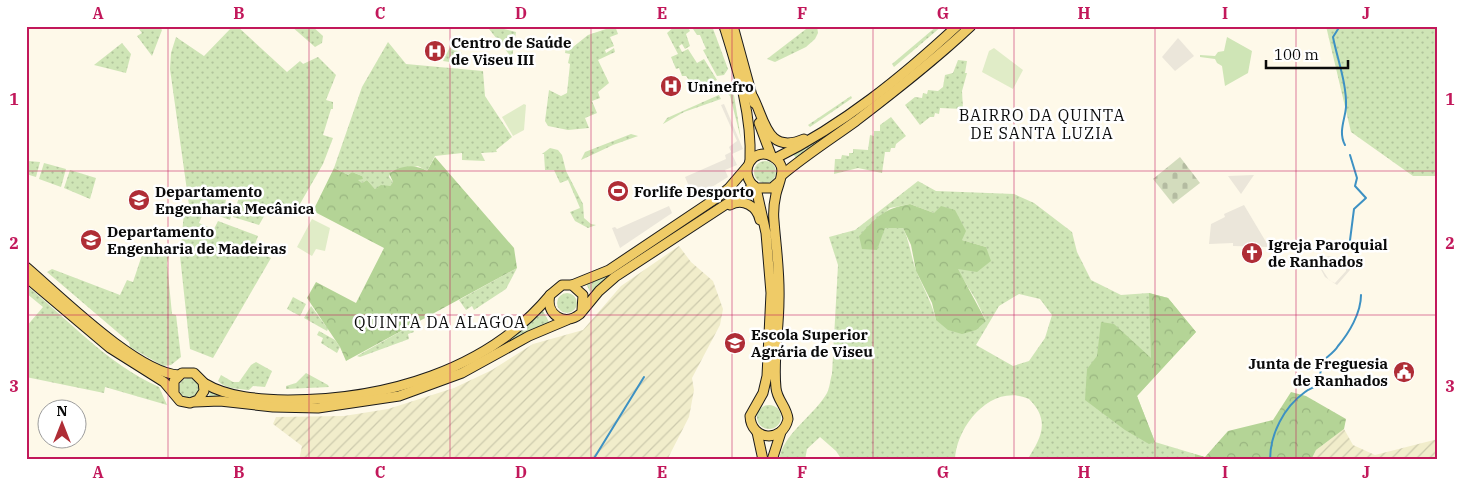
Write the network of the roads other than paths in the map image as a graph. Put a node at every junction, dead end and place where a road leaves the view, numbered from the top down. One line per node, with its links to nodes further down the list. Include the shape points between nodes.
1 (724, 26): 8 (main road, via 748,111 751,138)
2 (733, 26): 5 (main road)
3 (957, 26): 6 (main road)
4 (971, 26): 9 (main road, via 855,121 805,155)
5 (753, 97): 6 (main road, via 768,133 788,144 804,140 826,124); 7 (main road, via 762,134)
6 (858, 108): 7 (main road, via 802,146)
7 (774, 157): 8 (main road, via 759,155); 9 (main road, via 780,163)
8 (748, 164): 10 (main road, via 748,179); 15 (main road, via 718,197 609,270)
9 (781, 178): 10 (main road, via 772,188); 24 (main road, via 774,210 780,286 776,387)
10 (755, 187): 11 (main road); 12 (main road)
11 (705, 217): 12 (main road, via 737,202 746,204 756,210); 17 (main road, via 615,278)
12 (766, 233): 23 (main road, via 771,281 769,353 765,388)
13 (26, 267): 19 (main road, via 125,349 166,373)
14 (26, 277): 21 (main road, via 110,348 158,377)
15 (572, 285): 16 (main road, via 557,287); 17 (main road, via 583,295)
16 (550, 295): 18 (main road, via 552,312); 20 (main road, via 521,327 475,356 434,375 376,392 330,398 269,399 228,394)
17 (582, 310): 18 (main road)
18 (567, 320): 22 (main road, via 529,336 462,374 399,396 318,408)
19 (179, 375): 20 (main road, via 194,373); 21 (main road, via 173,385)
20 (204, 383): 22 (main road, via 203,394)
21 (174, 393): 22 (main road, via 180,401)
22 (195, 402)
23 (756, 403): 24 (main road, via 771,399); 25 (main road, via 750,416)
24 (782, 404): 26 (main road, via 788,419)
25 (757, 432): 26 (main road, via 771,437); 27 (main road)
26 (781, 432): 28 (main road)
27 (762, 460)
28 (772, 460)

